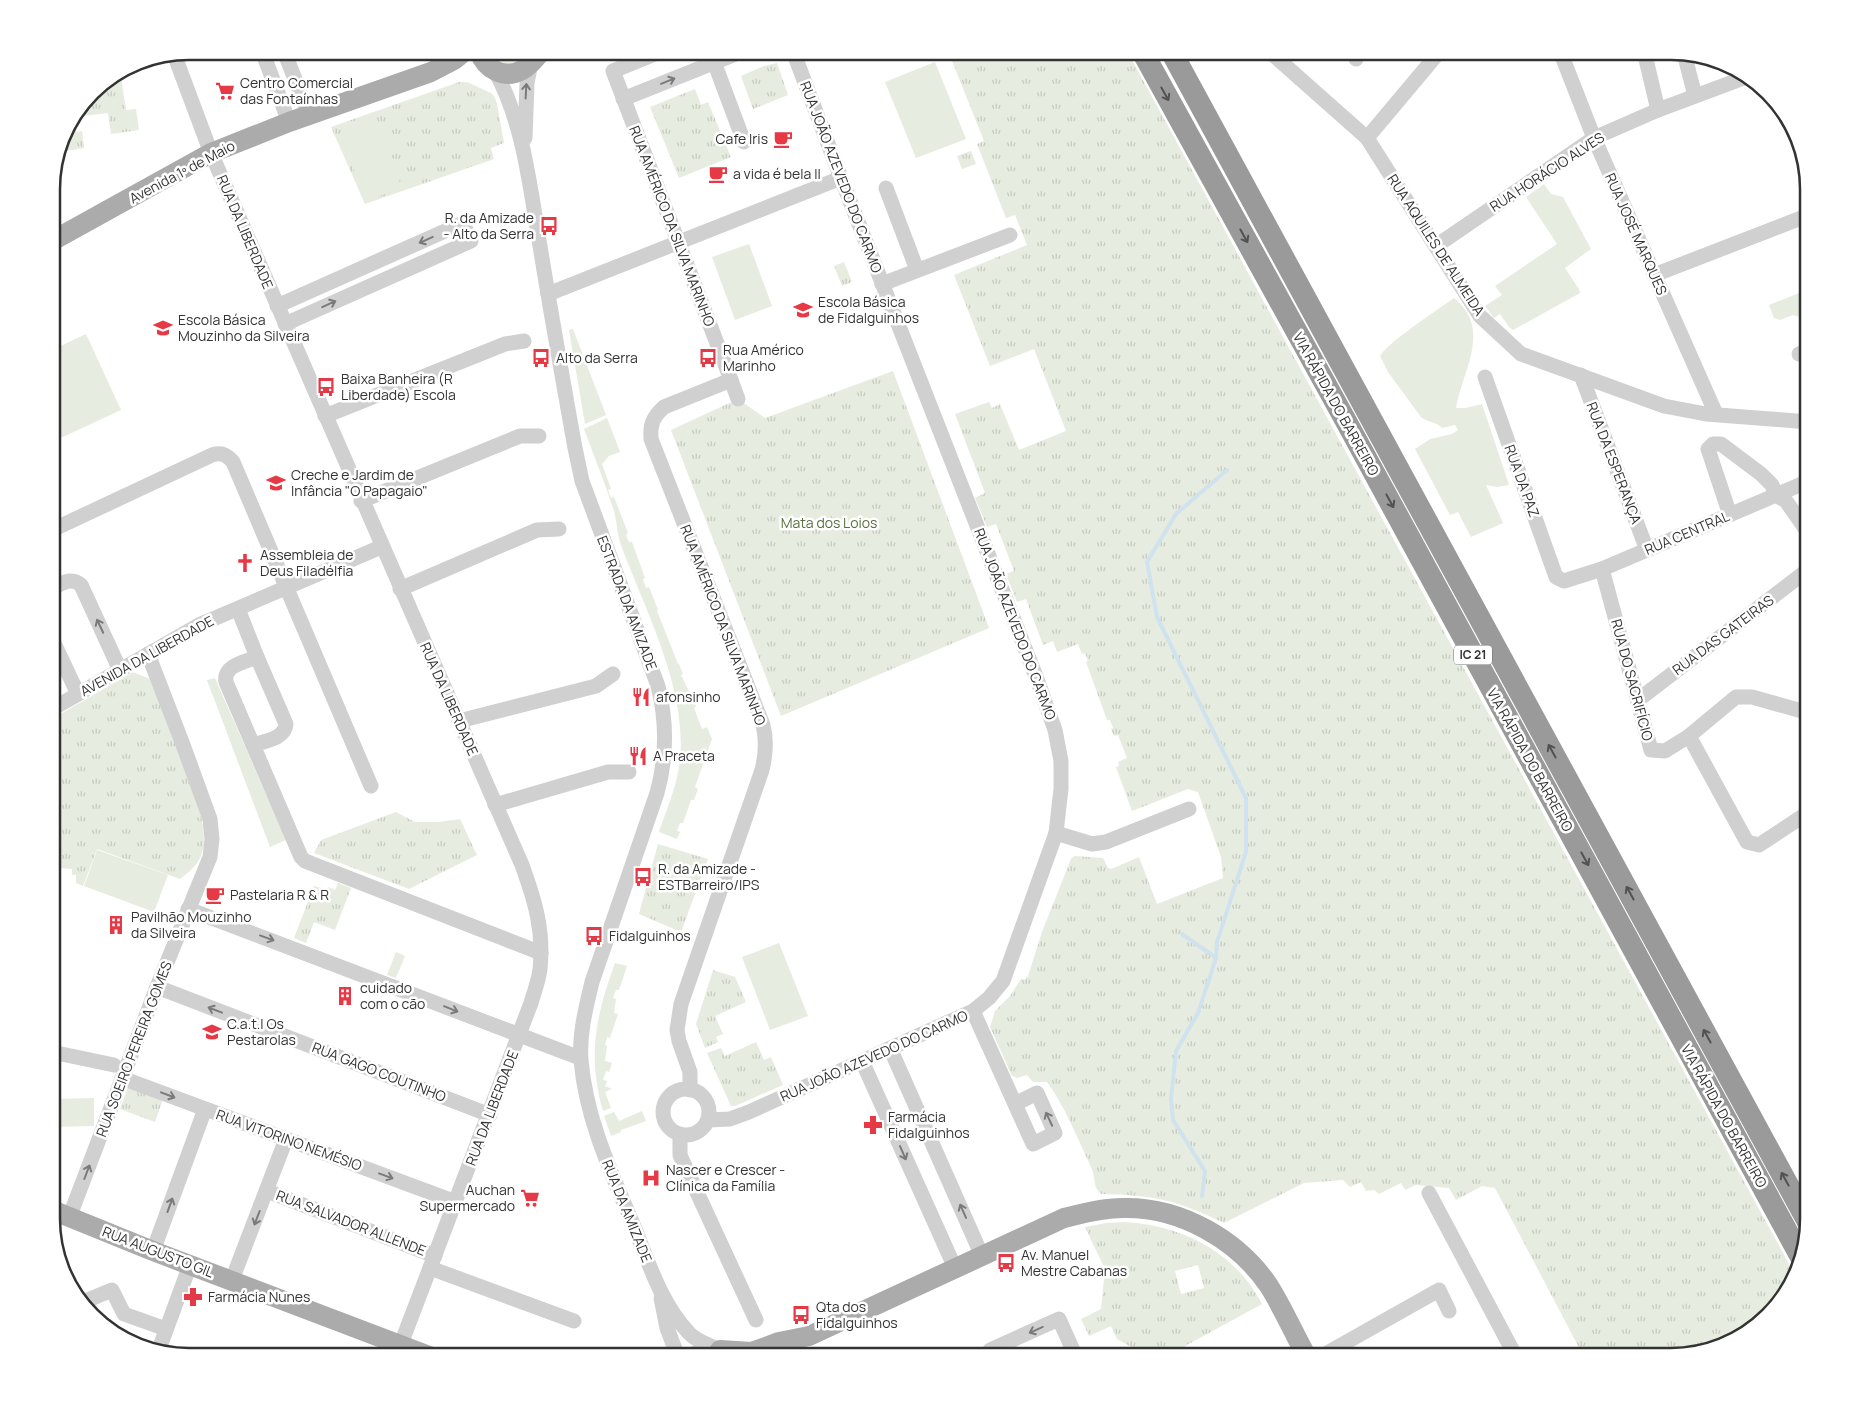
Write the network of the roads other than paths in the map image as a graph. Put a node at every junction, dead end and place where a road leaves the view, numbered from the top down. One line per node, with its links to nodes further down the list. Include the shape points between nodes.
1 (176, 60): 30 (street, RUA DA LIBERDADE)
2 (266, 60): 26 (street)
3 (288, 60): 25 (street)
4 (454, 60): 20 (main road, Avenida 1º de Maio)
5 (482, 60): 19 (main road)
6 (533, 60): 19 (main road, Avenida 1º de Maio, via 524,70 514,74)
7 (535, 60): 31 (street, one-way to 7, via 527,83)
8 (641, 60): 23 (street, RUA AMÉRICO DA SILVA MARINHO, via 613,72)
9 (706, 60): 23 (street, one-way to 9)
10 (713, 60): 29 (street)
11 (796, 60): 32 (street, RUA JOÃO AZEVEDO DO CARMO)
12 (1147, 60): 112 (highway, VIA RÁPIDA DO BARREIRO / IC 21, one-way to 112)
13 (1176, 60): 110 (highway, VIA RÁPIDA DO BARREIRO / IC 21, one-way to 13)
14 (1279, 60): 27 (street, RUA AQUILES DE ALMEIDA)
15 (1432, 60): 27 (street)
16 (1564, 60): 28 (street, RUA JOSÉ MARQUES)
17 (1646, 60): 24 (street)
18 (1686, 61): 22 (street)
19 (493, 70): 20 (main road, Avenida 1º de Maio, via 469,68); 31 (street, via 511,106)
20 (431, 72): 25 (main road, Avenida 1º de Maio)
21 (1740, 80): 22 (street, RUA HORÁCIO ALVES)
22 (1695, 96): 24 (street, RUA HORÁCIO ALVES)
23 (623, 99): 37 (street, RUA AMÉRICO DA SILVA MARINHO)
24 (1658, 110): 28 (street, RUA HORÁCIO ALVES)
25 (309, 115): 26 (main road, Avenida 1º de Maio)
26 (290, 122): 30 (main road, Avenida 1º de Maio)
27 (1367, 138): 38 (street, RUA AQUILES DE ALMEIDA)
28 (1594, 138): 38 (street, RUA HORÁCIO ALVES); 40 (street, RUA JOSÉ MARQUES)
29 (744, 142)
30 (211, 153): 36 (main road, Avenida 1º de Maio); 43 (street, RUA DA LIBERDADE)
31 (524, 155): 42 (street, ESTRADA DA AMIZADE)
32 (841, 178): 37 (street); 41 (street, RUA JOÃO AZEVEDO DO CARMO)
33 (886, 188): 39 (street)
34 (1800, 219): 40 (street)
35 (1010, 235): 39 (street)
36 (60, 237)
37 (677, 242): 42 (street); 48 (street, RUA AMÉRICO DA SILVA MARINHO)
38 (1436, 246): 46 (street, RUA AQUILES DE ALMEIDA, via 1480,316 1521,354)
39 (917, 270): 41 (street)
40 (1654, 276): 50 (street, RUA JOSÉ MARQUES)
41 (882, 284): 87 (street, RUA JOÃO AZEVEDO DO CARMO, via 1055,730 1061,761)
42 (548, 294): 95 (street, ESTRADA DA AMIZADE, via 582,481 658,686 666,729 660,782 592,982 582,1028)
43 (277, 306): 44 (street, RUA DA LIBERDADE); 44 (street, one-way to 43, via 471,241 463,223)
44 (285, 324): 51 (street, RUA DA LIBERDADE)
45 (524, 342): 51 (street, via 505,344)
46 (1581, 375): 50 (street, RUA AQUILES DE ALMEIDA, via 1664,406); 62 (street, RUA DA ESPERANÇA)
47 (1484, 377): 65 (street, RUA DA PAZ, via 1556,577)
48 (731, 380): 49 (street, RUA AMÉRICO DA SILVA MARINHO); 99 (street, RUA AMÉRICO DA SILVA MARINHO, via 664,407 650,425 655,453 766,739 762,770 679,1011 677,1030 690,1072)
49 (738, 399)
50 (1716, 414): 52 (street, RUA AQUILES DE ALMEIDA)
51 (325, 416): 56 (street, RUA DA LIBERDADE)
52 (1800, 421)
53 (539, 436): 56 (street, via 520,436)
54 (1800, 485): 55 (street, RUA CENTRAL)
55 (1776, 495): 57 (street, RUA CENTRAL); 57 (street, via 1772,485 1761,474 1721,444 1713,444 1708,449); 58 (street, via 1786,501)
56 (361, 501): 61 (street, RUA DA LIBERDADE)
57 (1730, 515): 62 (street, RUA CENTRAL)
58 (1800, 521)
59 (60, 526): 67 (street, via 212,455 221,454 233,462)
60 (559, 529): 68 (street, via 537,530)
61 (382, 546): 67 (street, AVENIDA DA LIBERDADE); 68 (street, RUA DA LIBERDADE)
62 (1648, 550): 63 (street, RUA CENTRAL)
63 (1602, 570): 65 (street, RUA CENTRAL); 76 (street, RUA DO SACRIFÍCIO)
64 (1800, 576): 76 (street, RUA DAS GATEIRAS)
65 (1564, 581)
66 (60, 584): 73 (street, one-way to 66, via 81,585 75,580)
67 (286, 588): 69 (street, AVENIDA DA LIBERDADE); 83 (street)
68 (400, 589): 79 (street, RUA DA LIBERDADE)
69 (238, 609): 70 (street, AVENIDA DA LIBERDADE); 72 (street)
70 (148, 654): 73 (street, AVENIDA DA LIBERDADE); 88 (street, RUA SOEIRO PEREIRA GOMES, via 186,751 211,828 210,857)
71 (60, 656): 75 (street)
72 (257, 657): 81 (street, via 229,669 225,676); 81 (street, via 286,729 281,735)
73 (120, 670): 75 (street, AVENIDA DA LIBERDADE)
74 (613, 674): 79 (street, via 596,686)
75 (78, 694): 77 (street, AVENIDA DA LIBERDADE)
76 (1638, 700): 80 (street, RUA DO SACRIFÍCIO, via 1652,750 1664,751)
77 (60, 704)
78 (1800, 710): 80 (street, via 1752,698 1736,698)
79 (459, 721): 84 (street, RUA DA LIBERDADE)
80 (1689, 736): 86 (street, via 1747,842 1759,845)
81 (253, 745): 89 (street, via 305,861)
82 (629, 772): 84 (street, via 608,772)
83 (371, 786)
84 (495, 805): 89 (street, RUA DA LIBERDADE, via 534,899)
85 (1189, 810): 87 (street, via 1106,842 1092,844)
86 (1800, 818)
87 (1056, 833): 91 (street, RUA JOÃO AZEVEDO DO CARMO, via 1003,981)
88 (188, 909): 90 (street, RUA SOEIRO PEREIRA GOMES); 92 (street, one-way to 92)
89 (541, 953): 92 (street, RUA DA LIBERDADE, via 540,971)
90 (156, 987): 98 (street, RUA SOEIRO PEREIRA GOMES); 102 (street, RUA GAGO COUTINHO, one-way to 90)
91 (973, 1011): 93 (street, RUA JOÃO AZEVEDO DO CARMO); 100 (street)
92 (520, 1036): 95 (street); 102 (street, RUA DA LIBERDADE)
93 (890, 1048): 96 (street, RUA JOÃO AZEVEDO DO CARMO); 114 (street, one-way to 93)
94 (60, 1054): 97 (street)
95 (580, 1058): 104 (street, ESTRADA DA AMIZADE)
96 (862, 1061): 103 (street, RUA JOÃO AZEVEDO DO CARMO, via 742,1116); 117 (street, one-way to 117)
97 (114, 1064)
98 (122, 1078): 101 (street, RUA VITORINO NEMÉSIO, one-way to 101); 111 (street, RUA SOEIRO PEREIRA GOMES, one-way to 98)
99 (690, 1090): 103 (street, via 706,1101); 105 (street, via 680,1090 672,1095 663,1112 671,1130)
100 (1015, 1104)
101 (205, 1110): 106 (street, RUA VITORINO NEMÉSIO); 113 (street, one-way to 101)
102 (490, 1114): 109 (street, RUA DA LIBERDADE)
103 (708, 1120): 105 (street, via 697,1133)
104 (596, 1134): 119 (street, RUA DA AMIZADE)
105 (680, 1134): 122 (street, via 680,1155)
106 (286, 1140): 107 (street); 109 (street, RUA VITORINO NEMÉSIO, one-way to 109)
107 (267, 1191): 115 (street, RUA SALVADOR ALLENDE); 118 (street, one-way to 118)
108 (1429, 1193): 137 (street)
109 (456, 1202): 115 (street, RUA DA LIBERDADE)
110 (1800, 1207)
111 (60, 1214): 113 (main road, RUA AUGUSTO GIL)
112 (1797, 1249)
113 (153, 1251): 116 (main road, RUA AUGUSTO GIL)
114 (982, 1256): 117 (main road); 135 (main road, via 1077,1215 1125,1208 1168,1214 1213,1233 1234,1248 1269,1286)
115 (433, 1262): 123 (street, RUA SALVADOR ALLENDE); 128 (street, RUA DA LIBERDADE)
116 (190, 1265): 118 (main road, RUA AUGUSTO GIL); 124 (street)
117 (955, 1268): 125 (main road)
118 (232, 1280): 127 (main road, RUA AUGUSTO GIL)
119 (659, 1287): 129 (street, RUA DA AMIZADE); 130 (street, RUA DA AMIZADE, via 679,1322 690,1334)
120 (89, 1300): 124 (street, via 112,1290 124,1314)
121 (1449, 1311): 136 (street, via 1439,1290)
122 (756, 1320)
123 (574, 1321)
124 (166, 1329): 126 (street)
125 (809, 1336): 131 (main road); 132 (main road)
126 (160, 1345)
127 (391, 1348)
128 (399, 1348)
129 (675, 1348)
130 (714, 1348)
131 (763, 1348)
132 (788, 1348)
133 (994, 1348): 134 (street, one-way to 133, via 1059,1319)
134 (1072, 1348)
135 (1302, 1348)
136 (1336, 1348)
137 (1511, 1348)

